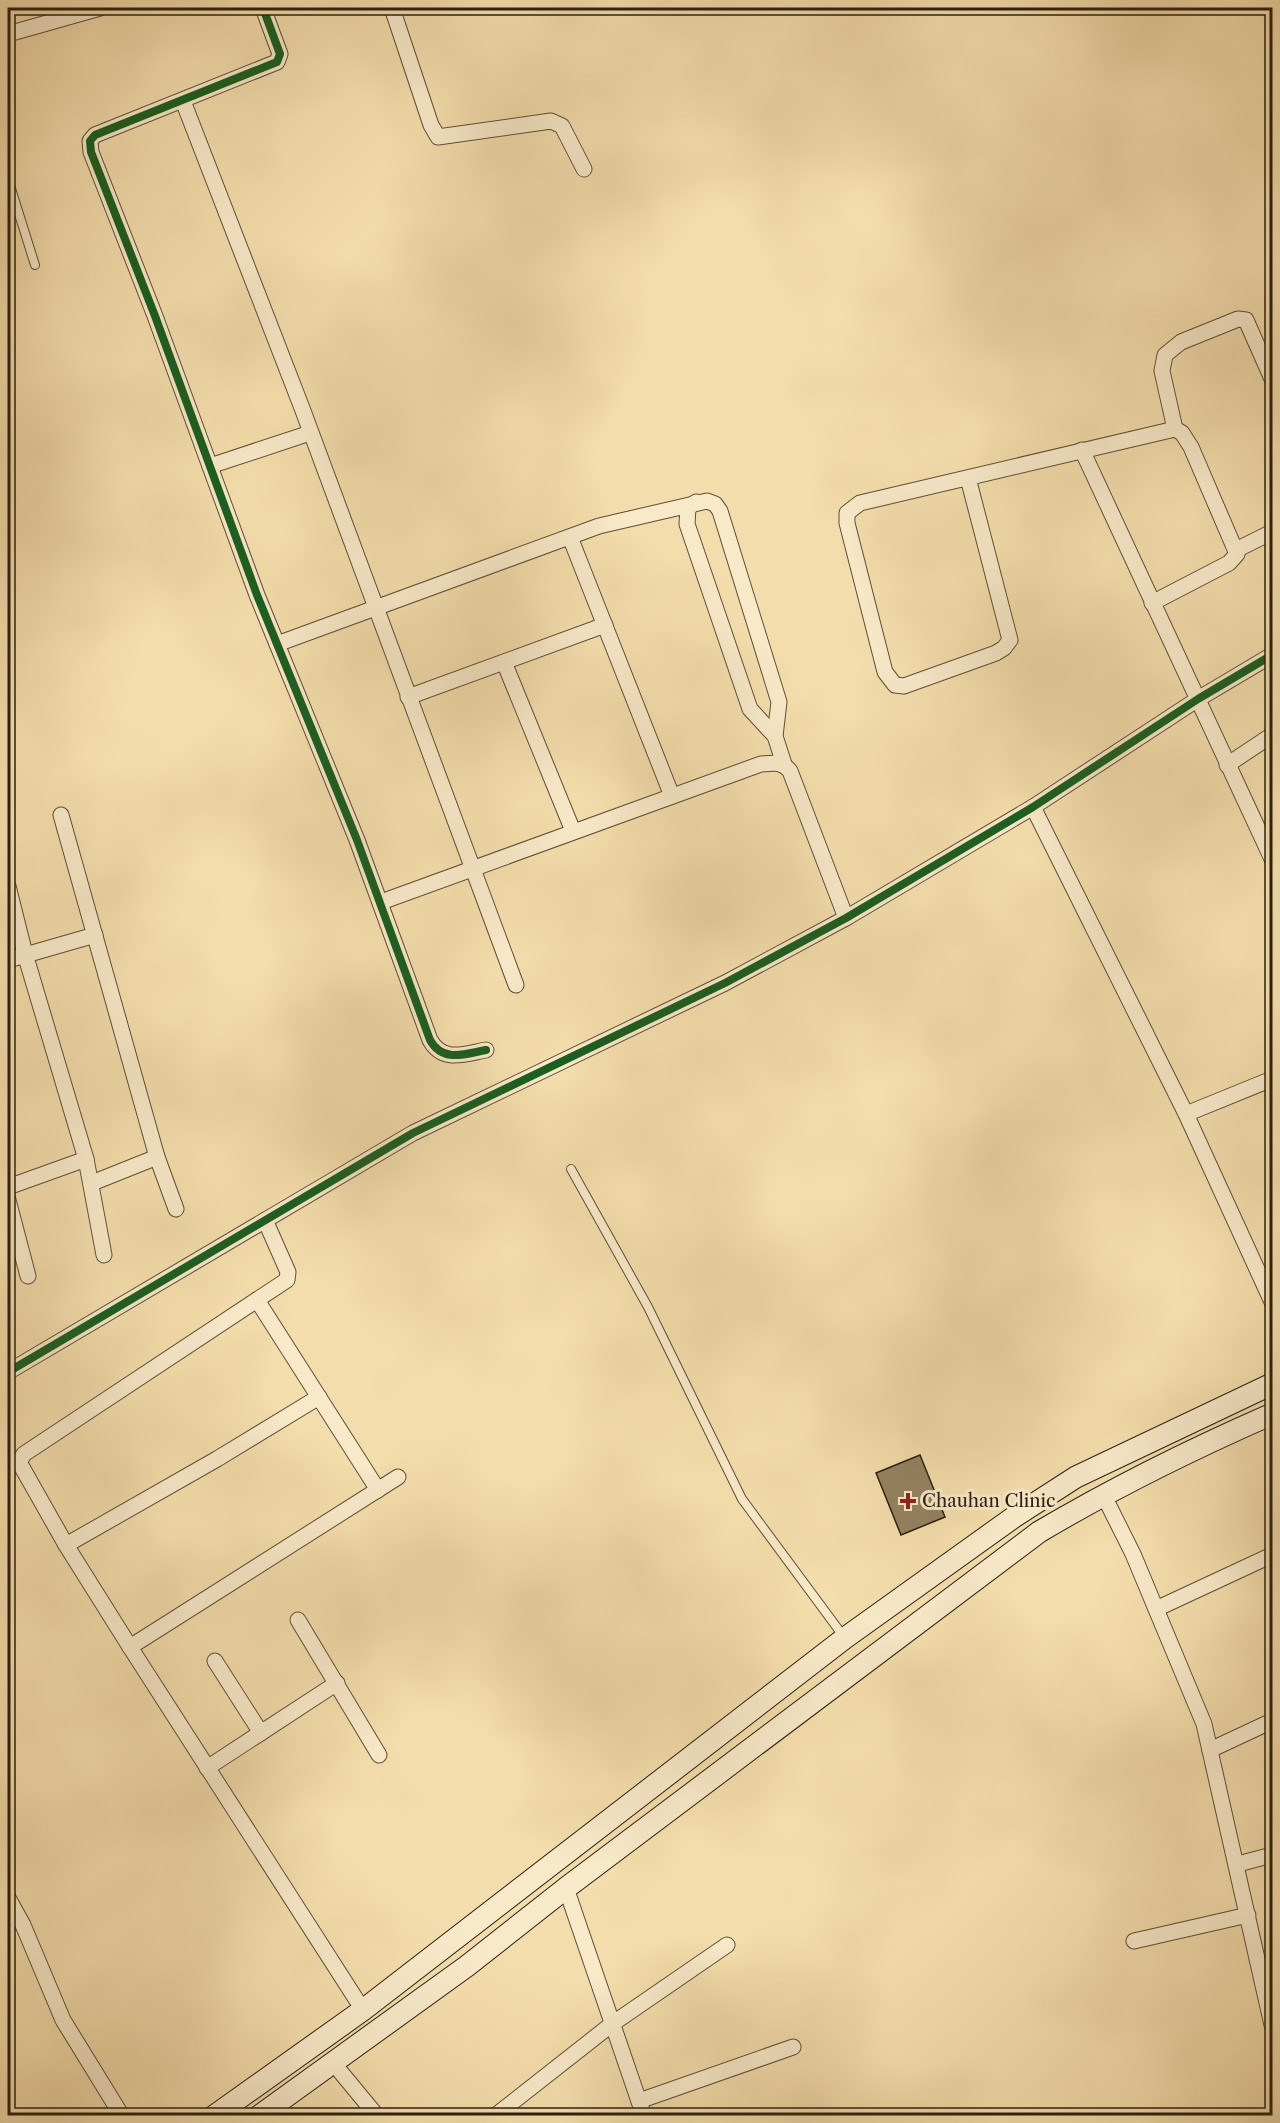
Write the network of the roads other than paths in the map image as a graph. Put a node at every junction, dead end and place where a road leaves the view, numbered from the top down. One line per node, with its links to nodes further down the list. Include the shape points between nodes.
1 (100, 8): 4 (street)
2 (263, 8): 5 (street, via 280,54 277,62)
3 (392, 8): 6 (street, via 438,137 551,121 562,126)
4 (8, 34)
5 (183, 101): 11 (street); 13 (street, via 95,135 90,141)
6 (584, 169)
7 (8, 179): 8 (lane)
8 (35, 265)
9 (1272, 379): 10 (street, via 1246,320 1181,342 1165,355 1162,371)
10 (1175, 429): 12 (street); 18 (street, via 1191,447)
11 (310, 432): 13 (street); 20 (street)
12 (1082, 450): 14 (street); 19 (street)
13 (210, 466): 22 (street)
14 (968, 478): 14 (street, via 1010,640 996,652 904,686 895,685 885,672 847,513 860,503)
15 (696, 502): 17 (street); 28 (street, via 688,508 687,524 750,709); 28 (street, via 707,501 720,511 779,702)
16 (1272, 532): 18 (street)
17 (570, 537): 20 (street); 21 (street)
18 (1236, 550): 19 (street, via 1236,558 1229,563)
19 (1152, 603): 26 (street)
20 (375, 608): 22 (street); 25 (street)
21 (605, 625): 24 (street); 31 (street)
22 (277, 644): 38 (street)
23 (1272, 655): 26 (street)
24 (504, 662): 25 (street); 34 (street)
25 (408, 697): 36 (street)
26 (1198, 699): 30 (street); 32 (street)
27 (1272, 735): 30 (street)
28 (775, 736): 29 (street)
29 (784, 764): 31 (street, via 761,764); 39 (street)
30 (1227, 765): 35 (street)
31 (672, 796): 34 (street)
32 (1033, 807): 39 (street); 46 (street)
33 (61, 814): 40 (street)
34 (573, 831): 36 (street)
35 (1272, 859)
36 (472, 868): 38 (street); 43 (street)
37 (8, 886): 41 (street)
38 (381, 902): 44 (street, via 434,1047 444,1055)
39 (846, 918): 54 (street, via 725,983 413,1133)
40 (95, 935): 41 (street); 47 (street)
41 (25, 954): 42 (street); 48 (street)
42 (8, 960)
43 (516, 985)
44 (486, 1050)
45 (1272, 1079): 46 (street)
46 (1186, 1114): 58 (street)
47 (157, 1157): 50 (street); 53 (street)
48 (86, 1159): 50 (street); 51 (street)
49 (571, 1169): 70 (lane, via 648,1307 742,1499)
50 (92, 1183): 55 (street)
51 (8, 1187)
52 (8, 1200): 56 (street)
53 (176, 1209)
54 (265, 1220): 57 (street, via 288,1277); 59 (street)
55 (104, 1255)
56 (28, 1276)
57 (257, 1300): 61 (street); 66 (street, via 24,1454 19,1462 21,1470)
58 (1272, 1302)
59 (8, 1371)
60 (1272, 1384): 70 (main road, via 1076,1477)
61 (319, 1397): 64 (street); 66 (street)
62 (1272, 1414): 65 (main road)
63 (399, 1477): 64 (street)
64 (378, 1490): 71 (street)
65 (1103, 1494): 68 (street); 81 (main road, via 1039,1532)
66 (66, 1545): 71 (street)
67 (1272, 1556): 68 (street)
68 (1156, 1609): 76 (street, via 1204,1724)
69 (298, 1620): 73 (street)
70 (845, 1638): 87 (main road)
71 (130, 1647): 78 (street)
72 (215, 1661): 75 (street)
73 (337, 1683): 75 (street); 77 (street)
74 (1272, 1720): 76 (street)
75 (261, 1733): 78 (street)
76 (1210, 1750): 80 (street)
77 (379, 1755)
78 (207, 1768): 87 (street)
79 (1272, 1855): 80 (street)
80 (1238, 1864): 83 (street)
81 (566, 1888): 88 (street); 91 (main road)
82 (8, 1898): 94 (street, via 63,2020)
83 (1248, 1915): 84 (street); 86 (street)
84 (1134, 1941)
85 (727, 1945): 88 (street)
86 (1268, 1984): 89 (street)
87 (363, 2010): 95 (main road)
88 (612, 2024): 92 (street); 93 (street)
89 (1272, 2025)
90 (793, 2047): 93 (street)
91 (334, 2064): 96 (main road); 97 (street)
92 (515, 2101): 98 (street); 99 (street)
93 (642, 2108)
94 (122, 2115)
95 (214, 2115)
96 (260, 2115)
97 (377, 2115)
98 (495, 2115)
99 (521, 2115)

